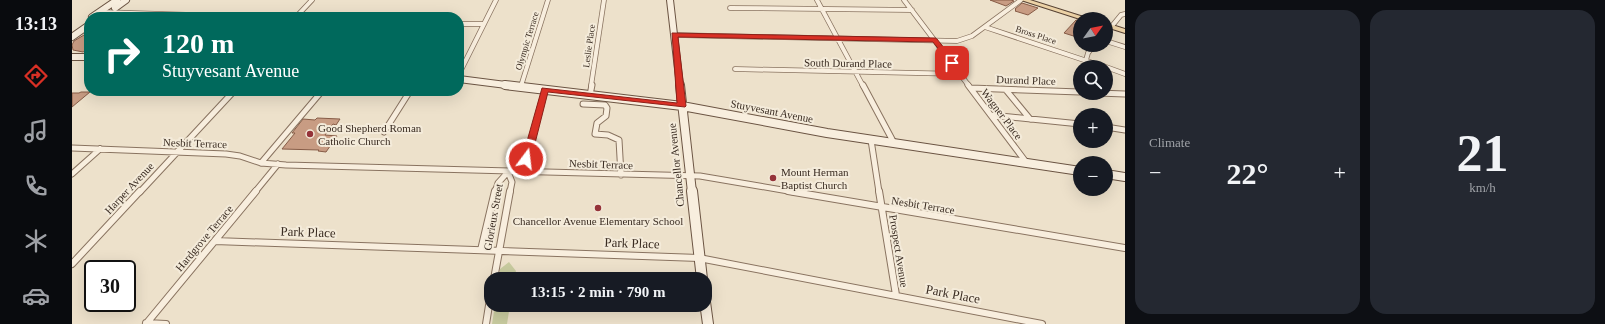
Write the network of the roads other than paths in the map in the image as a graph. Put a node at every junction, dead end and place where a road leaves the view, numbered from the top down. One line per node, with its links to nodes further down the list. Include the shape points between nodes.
1 (117, 0): 14 (main road)
2 (126, 0): 15 (main road)
3 (312, 0): 16 (street)
4 (496, 0): 22 (street)
5 (548, 0): 47 (street, Olympic Terrace)
6 (604, 0): 54 (street, Leslie Place)
7 (670, 0): 28 (main road, Chancellor Avenue)
8 (817, 0): 12 (street)
9 (904, 0): 13 (street, Wagner Place)
10 (1022, 0): 18 (main road); 23 (street)
11 (730, 8): 12 (street)
12 (823, 10): 13 (street); 30 (street)
13 (912, 10): 31 (street, Wagner Place)
14 (102, 12)
15 (108, 12)
16 (301, 12)
17 (1125, 14): 19 (street)
18 (1073, 15)
19 (1113, 22)
20 (84, 23): 27 (main road)
21 (464, 24): 22 (street)
22 (484, 24): 40 (street)
23 (985, 27): 31 (street, via 964,40); 39 (street, Bross Place)
24 (1113, 27): 26 (main road)
25 (84, 29): 29 (main road)
26 (1125, 30)
27 (72, 31)
28 (674, 35): 30 (street); 59 (main road, Chancellor Avenue)
29 (72, 37)
30 (838, 38): 31 (street); 43 (street)
31 (935, 40): 44 (street, Wagner Place)
32 (1113, 43): 33 (street)
33 (1125, 47)
34 (1089, 52): 39 (street)
35 (72, 54): 36 (main road)
36 (84, 56)
37 (72, 57): 38 (main road)
38 (84, 57)
39 (1086, 60)
40 (464, 64)
41 (735, 70): 43 (street, South Durand Place)
42 (1113, 70): 45 (street, Bross Place)
43 (856, 72): 44 (street, South Durand Place); 67 (street)
44 (961, 74): 48 (street, Wagner Place)
45 (1125, 74)
46 (464, 80): 47 (main road, Stuyvesant Avenue)
47 (522, 87): 49 (main road, Stuyvesant Avenue)
48 (971, 88): 50 (street, Durand Place); 60 (street, Wagner Place)
49 (545, 90): 54 (main road, Stuyvesant Avenue); 76 (street)
50 (1006, 90): 51 (street, Durand Place); 61 (street)
51 (1073, 92)
52 (1113, 94): 53 (street)
53 (1125, 94)
54 (590, 95): 59 (main road, Stuyvesant Avenue)
55 (229, 96): 70 (street, Harper Avenue)
56 (318, 96): 71 (street)
57 (407, 96): 65 (street)
58 (583, 104): 78 (street, via 607,108 606,116 597,122 595,134 620,140)
59 (682, 106): 66 (main road, Stuyvesant Avenue); 80 (main road, Chancellor Avenue)
60 (991, 115): 61 (street); 72 (street, Wagner Place)
61 (1030, 119): 62 (street)
62 (1073, 123)
63 (1113, 128): 64 (street)
64 (1125, 130)
65 (384, 132)
66 (871, 140): 67 (main road, Stuyvesant Avenue); 82 (street, Prospect Avenue)
67 (894, 143): 72 (main road, Stuyvesant Avenue)
68 (72, 148): 69 (street, Nesbit Terrace)
69 (100, 149): 70 (street, Nesbit Terrace); 77 (street)
70 (176, 152): 71 (street, Nesbit Terrace, via 233,154); 87 (street, Harper Avenue)
71 (261, 162): 73 (street, Nesbit Terrace)
72 (1026, 162): 74 (main road, Stuyvesant Avenue)
73 (278, 164): 75 (street, Nesbit Terrace); 83 (street, Hardgrove Terrace)
74 (1073, 170)
75 (508, 172): 76 (street, Nesbit Terrace); 85 (street, Glorieux Street, via 498,183); 86 (street, Glorieux Street, via 512,182)
76 (523, 172): 78 (street, Nesbit Terrace)
77 (72, 174)
78 (621, 174): 80 (street, Nesbit Terrace)
79 (1113, 175): 81 (main road)
80 (690, 176): 82 (street, Nesbit Terrace); 88 (main road, Chancellor Avenue)
81 (1125, 177)
82 (882, 208): 84 (street, Nesbit Terrace); 92 (street, Prospect Avenue)
83 (215, 240): 85 (street, Park Place); 95 (street, Hardgrove Terrace)
84 (1125, 248)
85 (481, 250): 86 (street, Park Place)
86 (499, 251): 88 (street, Park Place); 90 (street, Glorieux Street)
87 (75, 257): 89 (street, Harper Avenue)
88 (699, 258): 91 (main road, Chancellor Avenue); 92 (street, Park Place)
89 (72, 264)
90 (495, 272)
91 (701, 272)
92 (896, 295): 99 (street, Park Place)
93 (488, 312): 97 (street)
94 (706, 312): 98 (main road)
95 (146, 324): 96 (street)
96 (166, 324)
97 (486, 324)
98 (708, 324)
99 (1042, 324)

